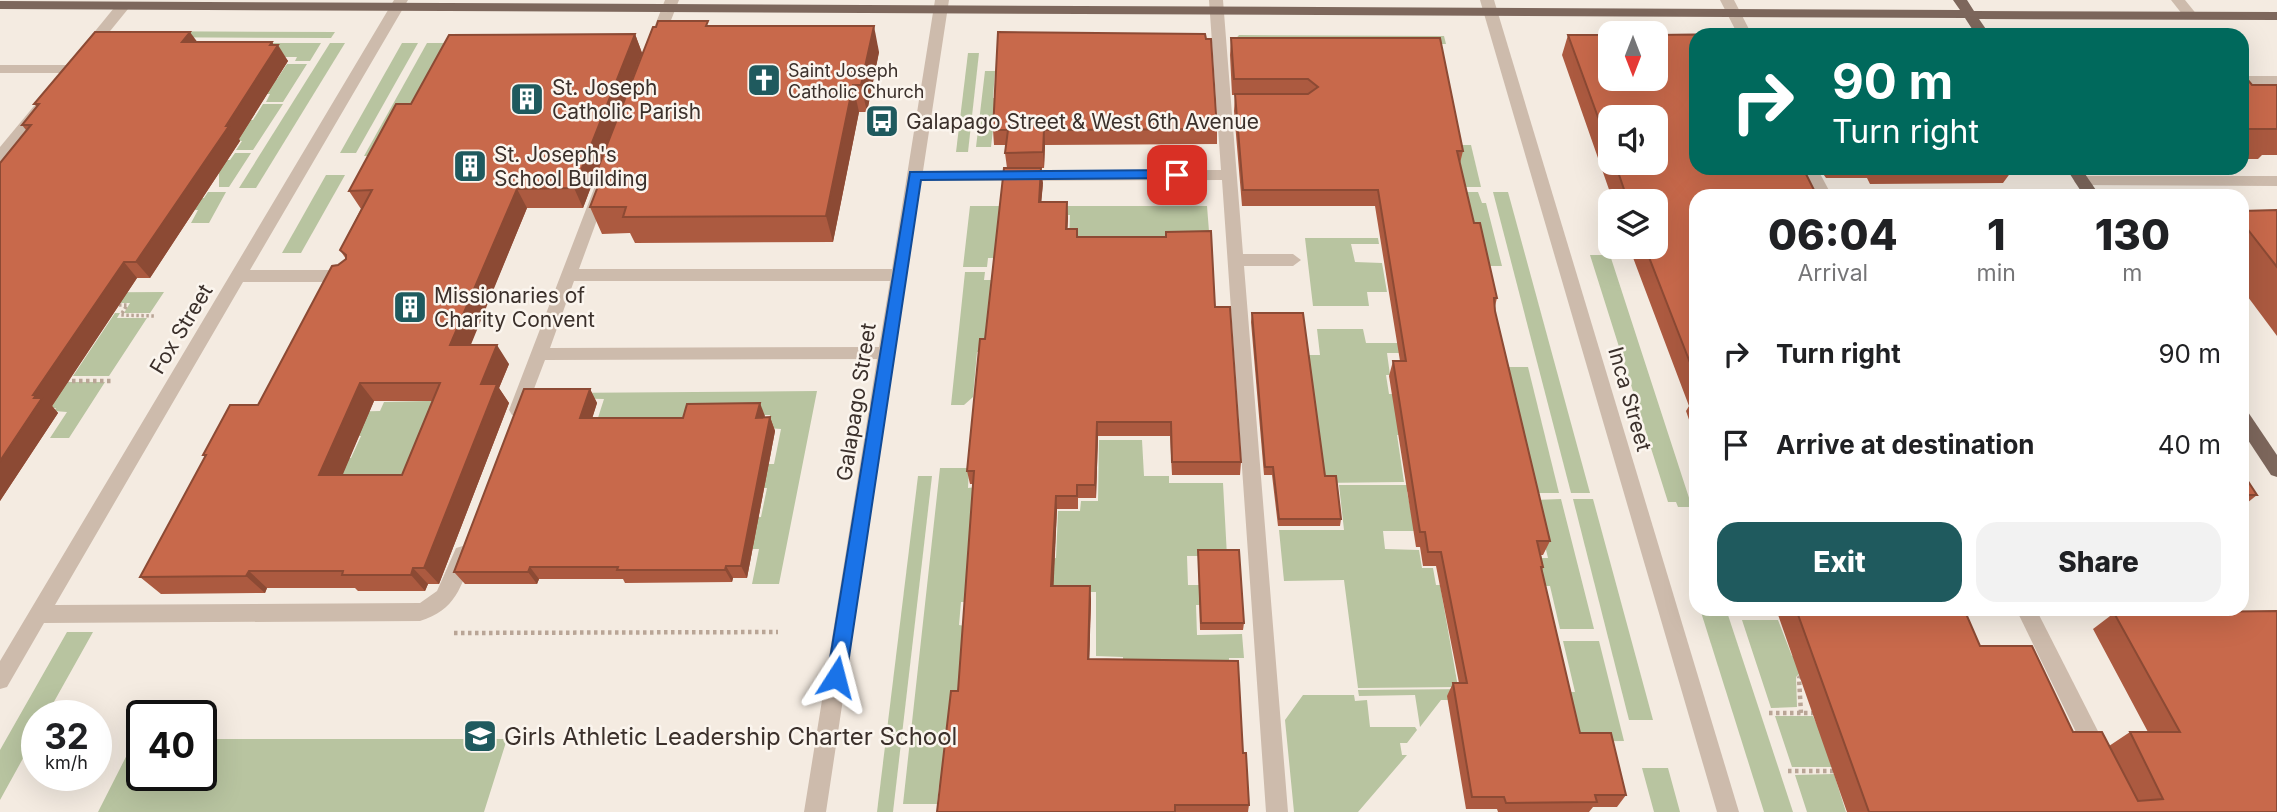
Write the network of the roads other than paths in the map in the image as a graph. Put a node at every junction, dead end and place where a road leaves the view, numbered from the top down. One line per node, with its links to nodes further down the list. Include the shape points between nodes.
1 (1727, 0): 11 (street)
2 (1960, 0): 12 (main road)
3 (2178, 0): 13 (street)
4 (399, 4): 5 (main road); 9 (main road); 34 (street, Fox Street)
5 (670, 4): 7 (main road); 17 (street)
6 (0, 5): 9 (main road)
7 (941, 5): 8 (main road); 27 (street, Galapago Street)
8 (1216, 5): 10 (main road); 24 (street, via 1230,103)
9 (123, 6): 19 (street)
10 (1489, 6): 11 (main road); 48 (street, Inca Street)
11 (1734, 14): 12 (main road); 15 (street)
12 (1970, 15): 13 (main road); 16 (main road)
13 (2191, 16): 14 (main road)
14 (2277, 16)
15 (1741, 28)
16 (1978, 28)
17 (651, 55)
18 (0, 69): 19 (street)
19 (71, 69): 22 (street)
20 (2249, 80): 21 (street)
21 (2277, 80)
22 (0, 157)
23 (607, 172): 32 (street)
24 (1229, 175): 27 (street); 30 (street)
25 (2078, 175): 28 (street)
26 (2159, 175): 28 (street)
27 (915, 176): 33 (street, Galapago Street)
28 (2163, 181): 29 (street)
29 (2277, 181)
30 (1236, 260): 31 (street); 47 (street)
31 (1293, 260)
32 (568, 275): 33 (street); 37 (street)
33 (899, 275): 36 (street, Galapago Street)
34 (239, 276): 35 (street); 42 (street, Fox Street)
35 (350, 276)
36 (887, 353): 37 (street); 46 (street, Galapago Street)
37 (539, 354): 39 (street)
38 (2249, 428): 40 (main road)
39 (509, 432)
40 (2277, 470)
41 (470, 537): 42 (street, via 446,596 430,610)
42 (39, 614): 44 (street, Fox Street)
43 (2029, 616): 45 (street)
44 (0, 680)
45 (2104, 768)
46 (815, 812)
47 (1277, 812)
48 (1728, 812)

